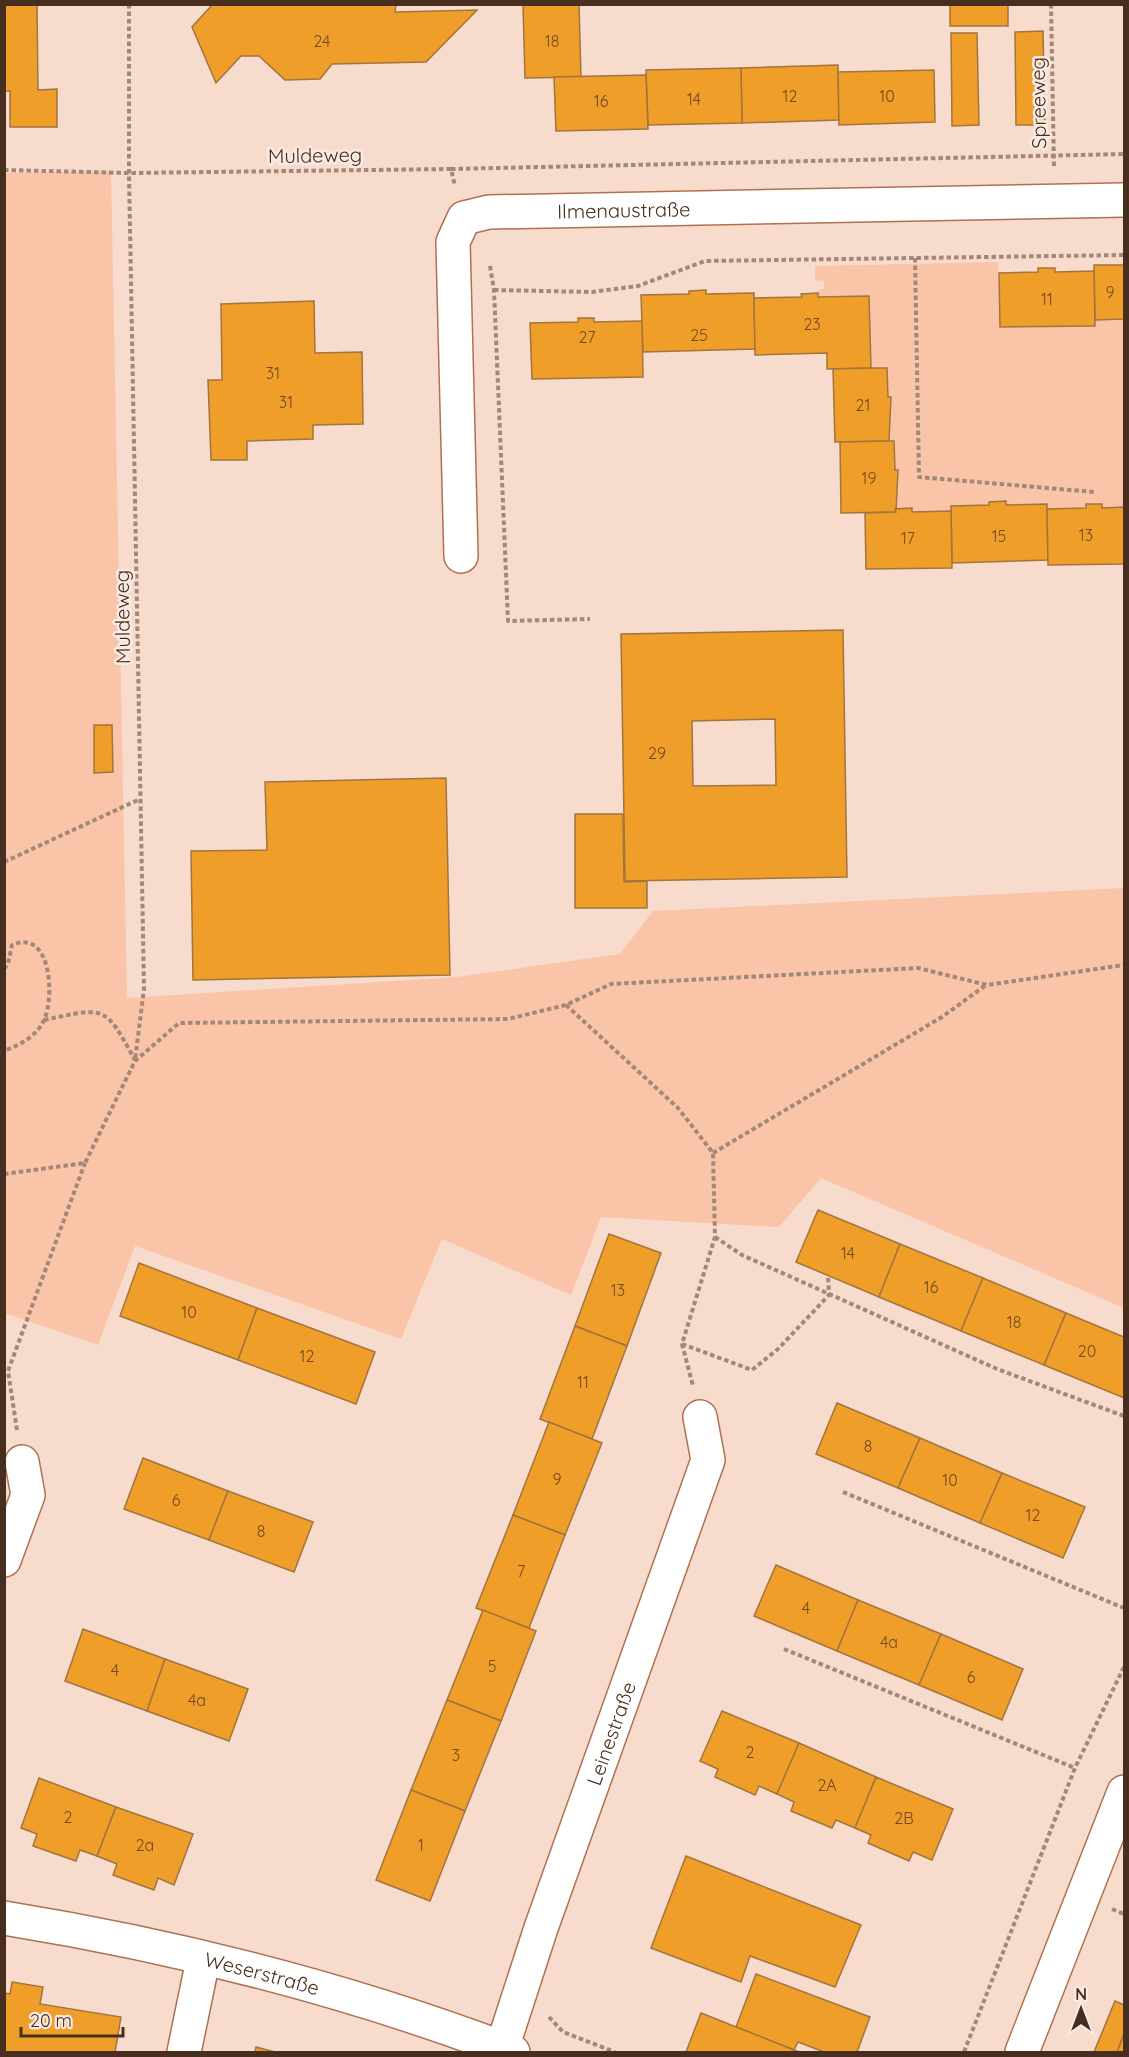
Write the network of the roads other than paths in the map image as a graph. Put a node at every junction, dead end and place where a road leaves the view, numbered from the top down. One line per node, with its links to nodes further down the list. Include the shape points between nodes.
1 (1125, 200): 2 (street, Ilmenaustraße, via 489,212 464,218 453,242)
2 (461, 556)
3 (700, 1417): 9 (street, Leinestraße, via 708,1460 541,1928 516,2006)
4 (22, 1462): 5 (street, via 28,1495)
5 (4, 1560)
6 (1125, 1792): 11 (street)
7 (4, 1918): 8 (street, Weserstraße)
8 (203, 1960): 9 (street, Weserstraße, via 392,2010); 10 (street)
9 (508, 2050)
10 (184, 2052)
11 (1022, 2052)

